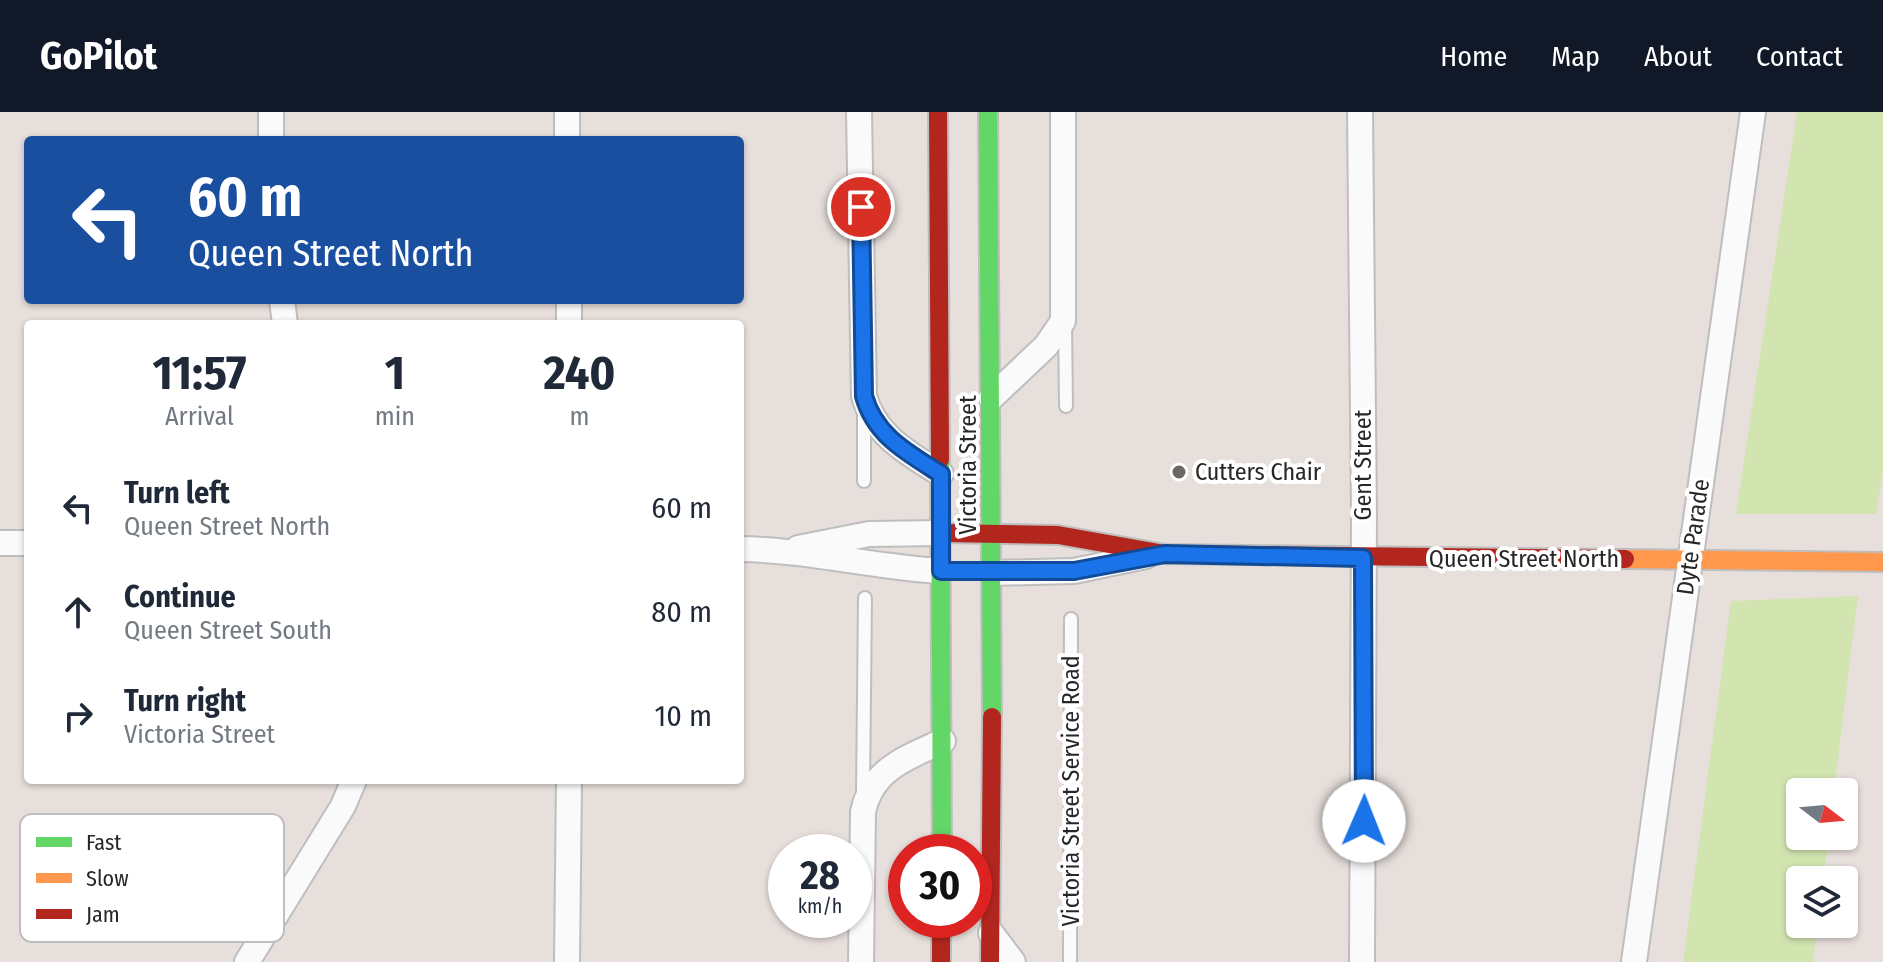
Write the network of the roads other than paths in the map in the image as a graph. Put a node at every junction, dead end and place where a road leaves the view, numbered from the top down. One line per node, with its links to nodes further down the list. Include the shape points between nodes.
1 (271, 112): 9 (street)
2 (567, 112): 10 (street)
3 (859, 112): 12 (street)
4 (938, 112): 15 (main road, Victoria Street)
5 (988, 112): 13 (main road, Victoria Street)
6 (1063, 112): 11 (street)
7 (1360, 112): 24 (street, Gent Street)
8 (1753, 112): 25 (street, Dyte Parade)
9 (271, 136)
10 (567, 136)
11 (1065, 307): 13 (street, via 1063,321 1046,346); 14 (lane)
12 (864, 396): 15 (street, via 873,420 888,438); 16 (lane)
13 (991, 398): 18 (main road, Victoria Street)
14 (1066, 406)
15 (941, 474): 17 (main road, Victoria Street)
16 (864, 481)
17 (942, 533): 18 (main road, Queen Street North); 22 (street, via 869,534); 27 (main road, Victoria Street)
18 (992, 533): 23 (main road, Queen Street North, via 1071,536); 28 (main road, Victoria Street)
19 (0, 543): 20 (street)
20 (24, 543)
21 (744, 549): 22 (street)
22 (780, 550): 27 (street, via 862,565)
23 (1165, 554): 24 (main road, Queen Street North); 28 (street, Queen Street North, via 1074,571)
24 (1363, 558): 25 (main road, Queen Street North); 49 (street, Gent Street)
25 (1689, 560): 26 (main road, Queen Street North); 50 (street, Dyte Parade)
26 (1878, 562)
27 (954, 572): 28 (main road); 31 (main road, Victoria Street)
28 (992, 573): 36 (main road, Victoria Street)
29 (865, 598): 34 (lane)
30 (1071, 619): 48 (lane, Victoria Street Service Road)
31 (943, 741): 34 (street, via 880,774); 35 (main road, Victoria Street)
32 (352, 784): 37 (street)
33 (569, 784): 43 (street)
34 (863, 812): 44 (street)
35 (942, 834)
36 (991, 834)
37 (284, 902)
38 (992, 934): 47 (street)
39 (941, 938): 45 (main road)
40 (991, 938): 46 (main road, Victoria Street)
41 (259, 942): 42 (street)
42 (247, 962)
43 (567, 962)
44 (861, 962)
45 (941, 962)
46 (990, 962)
47 (1013, 962)
48 (1070, 962)
49 (1362, 962)
50 (1634, 962)

